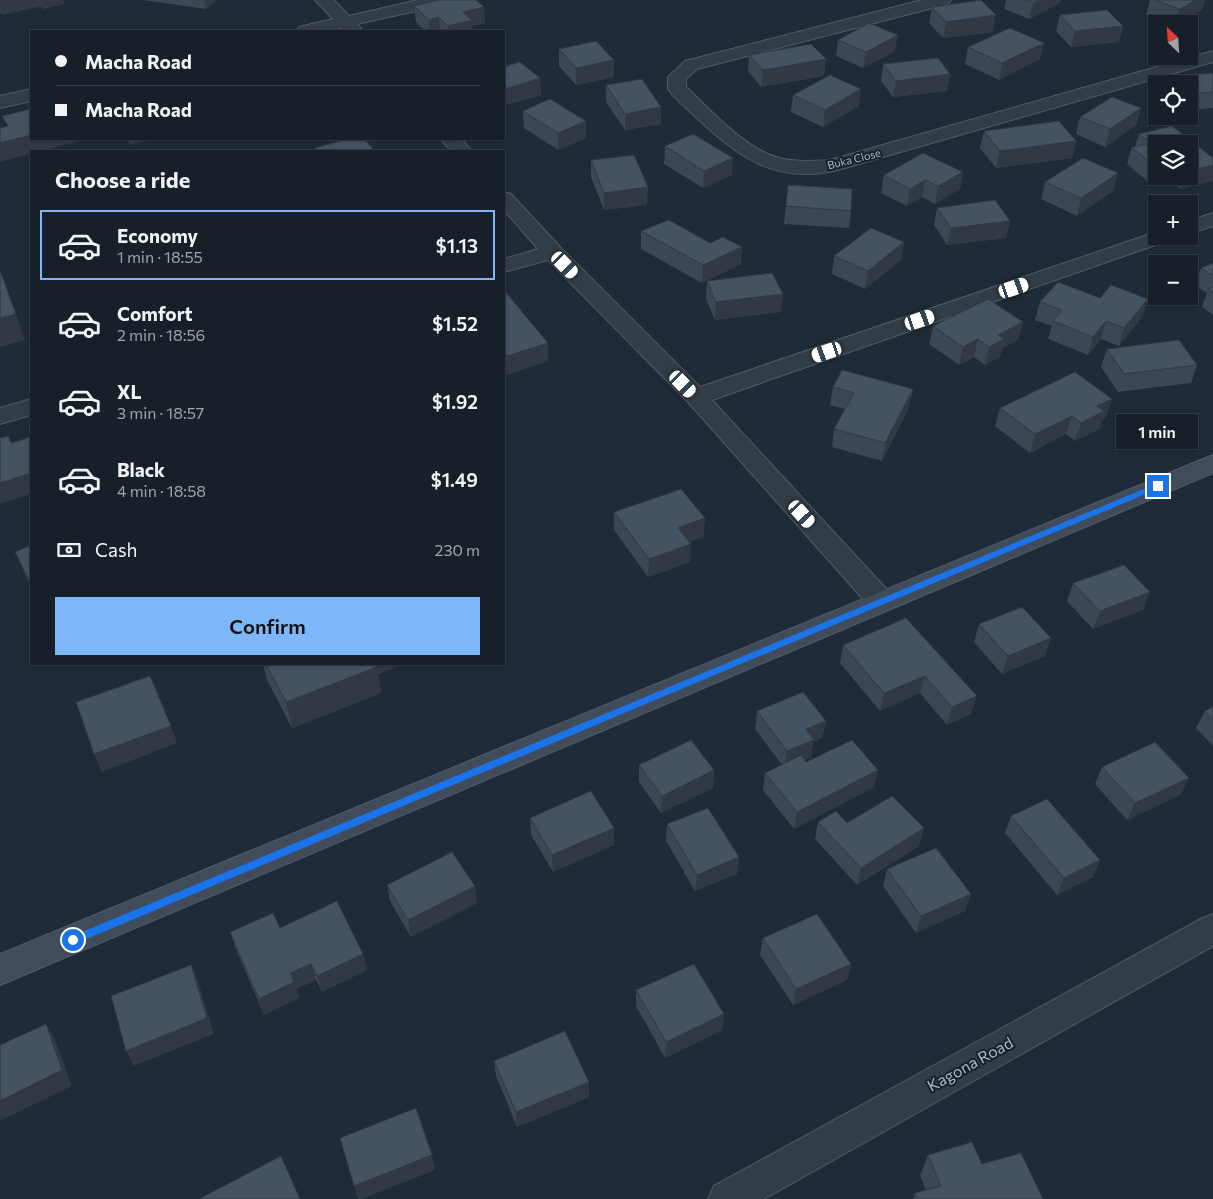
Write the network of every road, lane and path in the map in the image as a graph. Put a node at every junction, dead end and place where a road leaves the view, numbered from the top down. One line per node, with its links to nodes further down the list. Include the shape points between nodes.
1 (324, 0): 4 (street)
2 (440, 0): 4 (street)
3 (942, 0): 6 (street, Buka Close, via 691,66 677,77 677,89 744,149 768,162 801,168 831,166)
4 (349, 27): 5 (street)
5 (316, 30)
6 (1213, 56)
7 (30, 95): 8 (street)
8 (0, 102)
9 (452, 140): 10 (street)
10 (461, 150)
11 (505, 199): 15 (street)
12 (1213, 219): 13 (street)
13 (1198, 225)
14 (1148, 241): 17 (street)
15 (552, 252): 16 (street); 17 (street)
16 (505, 266)
17 (696, 397): 21 (street)
18 (30, 407): 19 (street)
19 (0, 416)
20 (1213, 463): 21 (main road)
21 (881, 601): 23 (main road)
22 (1213, 929): 24 (street, Kagona Road)
23 (0, 970)
24 (727, 1199)

